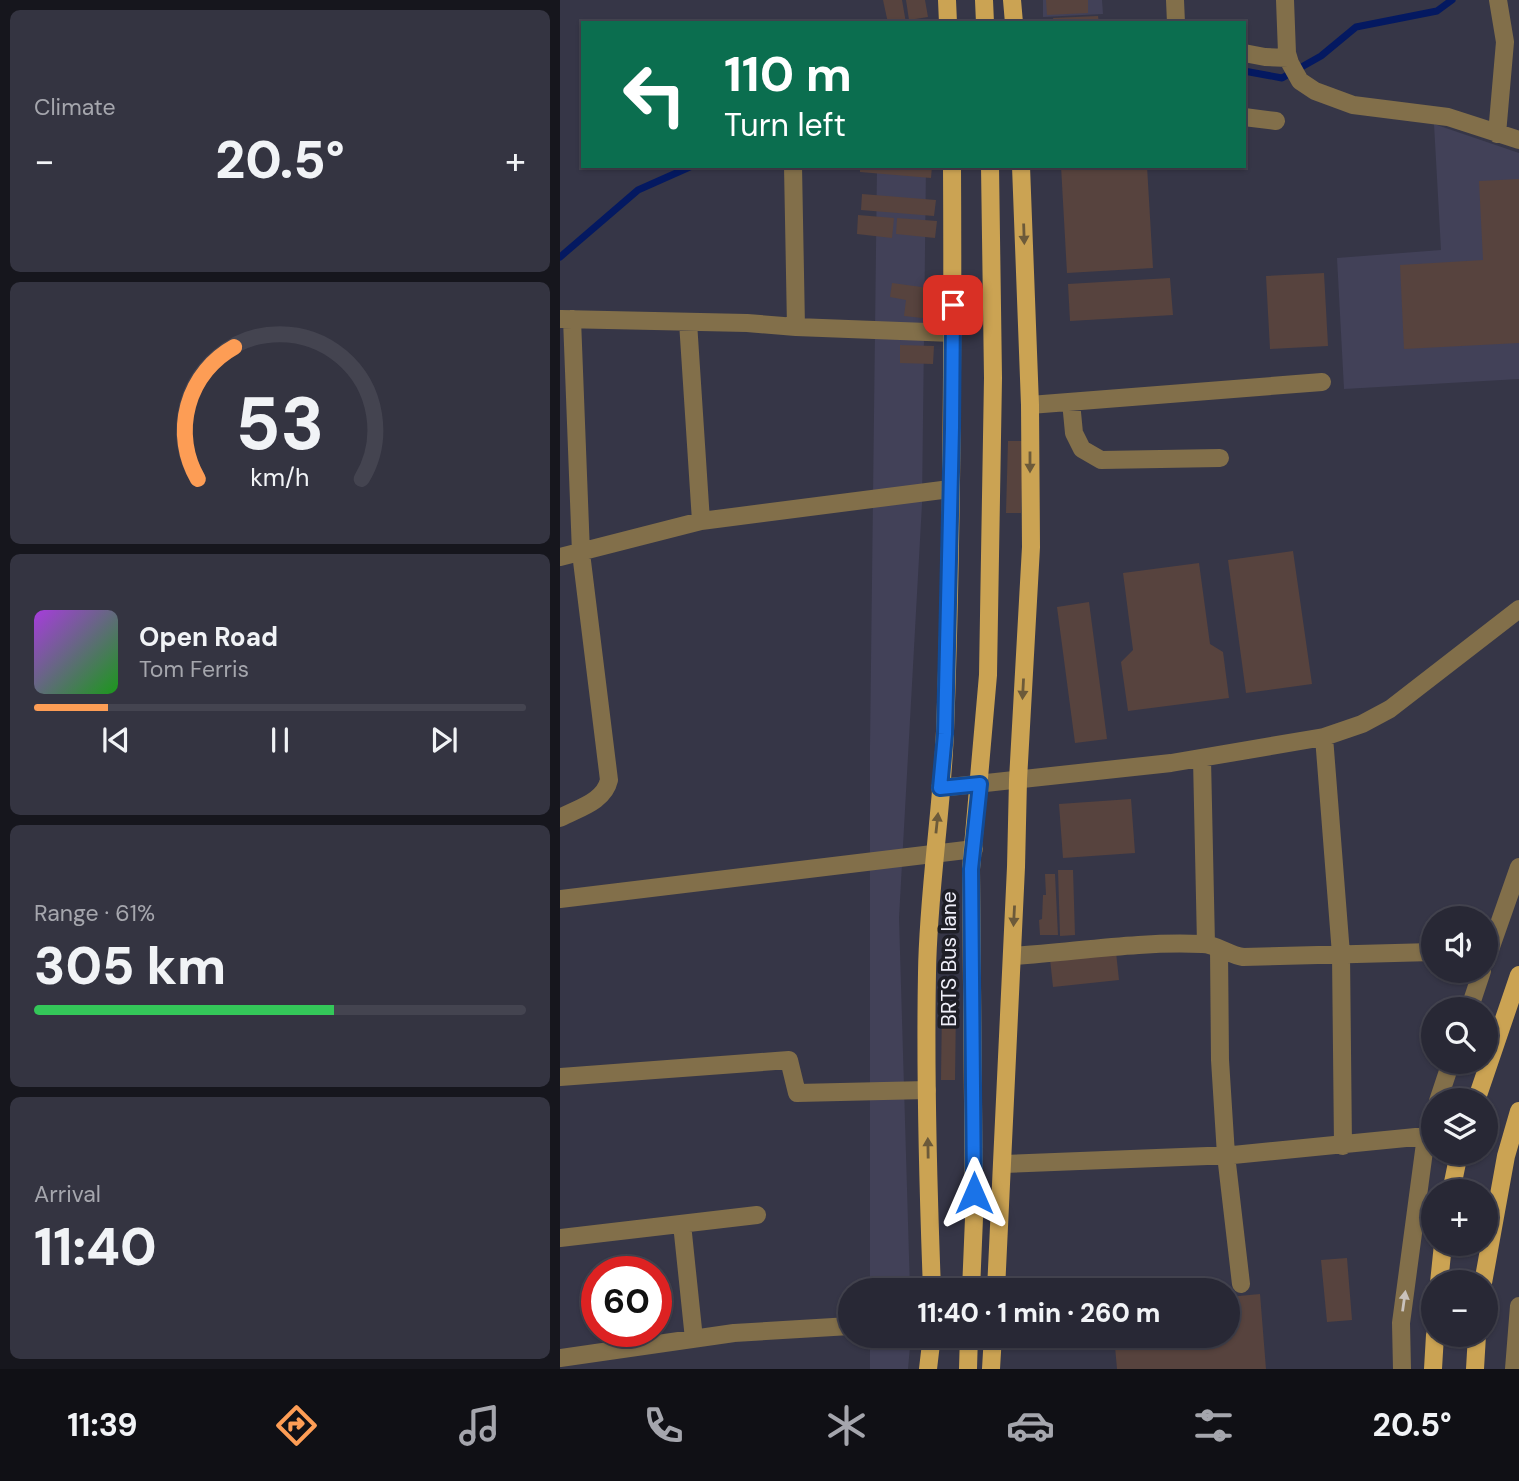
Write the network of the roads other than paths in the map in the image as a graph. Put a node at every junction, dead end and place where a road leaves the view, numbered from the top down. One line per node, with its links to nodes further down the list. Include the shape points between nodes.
1 (947, 0): 7 (main road)
2 (984, 0): 8 (main road)
3 (1012, 0): 9 (main road)
4 (1175, 0): 10 (street)
5 (1286, 0): 12 (street)
6 (1498, 0): 15 (street, via 1505,42)
7 (948, 21)
8 (985, 21)
9 (1014, 21)
10 (1177, 21)
11 (1246, 53): 12 (street)
12 (1289, 60): 15 (street, via 1300,81 1353,106 1448,117)
13 (1246, 117): 14 (street)
14 (1276, 121)
15 (1497, 134): 16 (street)
16 (1519, 140)
17 (793, 168): 23 (street)
18 (952, 168): 24 (main road)
19 (990, 168): 37 (main road, BRTS Bus lane, via 988,675)
20 (1021, 168): 27 (main road, one-way to 27)
21 (566, 319): 22 (street); 31 (street)
22 (688, 322): 23 (street); 30 (street)
23 (796, 327): 24 (street)
24 (953, 333): 29 (main road)
25 (1322, 382): 26 (street)
26 (1071, 402): 27 (street); 28 (street, via 1074,433 1082,449 1101,460)
27 (1030, 405): 36 (main road, one-way to 36, via 1031,547)
28 (1220, 458)
29 (950, 489): 30 (street); 38 (main road)
30 (701, 521): 31 (street)
31 (581, 553): 32 (street); 39 (street, via 609,780 600,798)
32 (560, 557)
33 (1519, 609): 34 (street, via 1390,709)
34 (1324, 737): 35 (street); 47 (street)
35 (1202, 759): 36 (street); 45 (street)
36 (1018, 780): 37 (street); 48 (main road, one-way to 48)
37 (980, 784): 38 (street); 40 (main road, BRTS Bus lane)
38 (940, 788): 41 (main road, one-way to 38)
39 (560, 818)
40 (974, 849): 41 (street); 65 (main road, BRTS Bus lane)
41 (934, 853): 43 (street); 52 (main road, via 927,971)
42 (1519, 867): 44 (street)
43 (560, 899)
44 (1498, 925)
45 (1213, 947): 47 (street, via 1243,957); 48 (street, via 1119,946); 56 (street)
46 (1421, 952): 47 (street)
47 (1341, 954): 55 (street)
48 (1012, 956): 58 (main road)
49 (1519, 975): 51 (main road)
50 (560, 1077): 52 (street, via 789,1060 797,1093)
51 (1480, 1088)
52 (927, 1090): 64 (main road, one-way to 52)
53 (1519, 1111): 57 (main road)
54 (1421, 1137): 55 (street)
55 (1343, 1146): 56 (street)
56 (1226, 1155): 58 (street); 67 (street)
57 (1512, 1157): 63 (main road)
58 (1003, 1164): 66 (main road)
59 (1422, 1165): 80 (street, one-way to 59, via 1401,1323)
60 (757, 1215): 61 (street)
61 (682, 1224): 62 (street); 70 (street)
62 (560, 1238)
63 (1486, 1270)
64 (932, 1278)
65 (972, 1278)
66 (997, 1278)
67 (1241, 1284)
68 (1519, 1306): 83 (street)
69 (838, 1327): 70 (street)
70 (694, 1339): 76 (street)
71 (1434, 1347): 81 (main road)
72 (1476, 1347): 82 (main road)
73 (930, 1348): 77 (main road)
74 (969, 1348): 78 (main road)
75 (992, 1348): 79 (main road)
76 (560, 1358)
77 (928, 1369)
78 (968, 1369)
79 (991, 1369)
80 (1402, 1369)
81 (1433, 1369)
82 (1475, 1369)
83 (1514, 1369)

